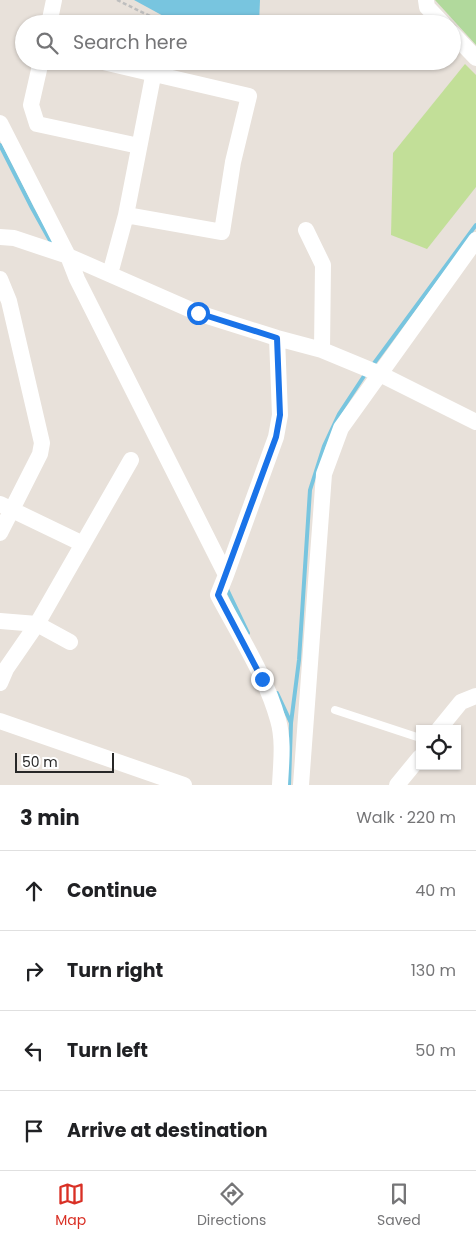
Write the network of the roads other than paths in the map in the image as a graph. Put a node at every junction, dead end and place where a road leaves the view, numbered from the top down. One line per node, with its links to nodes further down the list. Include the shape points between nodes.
1 (54, 0): 3 (street)
2 (426, 0): 4 (street, via 427,7)
3 (51, 15)
4 (435, 15)
5 (461, 42): 6 (street)
6 (476, 58)
7 (39, 70): 11 (street, via 30,105 37,124)
8 (154, 70): 11 (street)
9 (165, 70): 12 (street, via 249,96 233,162 222,232)
10 (0, 123): 16 (street)
11 (138, 146): 12 (street)
12 (126, 215): 17 (street)
13 (306, 230): 22 (street, via 323,265)
14 (0, 237): 16 (street, via 14,238)
15 (476, 240): 23 (street)
16 (65, 255): 17 (street); 29 (street)
17 (110, 274): 21 (street, via 198,313)
18 (0, 279): 19 (street)
19 (4, 301): 20 (street); 26 (street, via 42,443 40,454)
20 (0, 323)
21 (277, 338): 22 (street); 29 (street, via 280,415 276,437)
22 (322, 350): 23 (street)
23 (379, 373): 24 (street); 42 (street, via 341,428 324,474)
24 (476, 422)
25 (131, 460): 28 (street)
26 (6, 507): 27 (street); 28 (street)
27 (0, 532)
28 (83, 544): 31 (street)
29 (224, 582): 41 (street, via 218,595 262,679 279,721)
30 (0, 621): 31 (street)
31 (37, 624): 32 (street); 33 (street)
32 (70, 642)
33 (0, 683)
34 (476, 696): 37 (street, via 462,702)
35 (335, 710): 38 (lane)
36 (0, 721): 40 (street)
37 (442, 725)
38 (416, 737)
39 (416, 762): 43 (street)
40 (184, 785)
41 (280, 785)
42 (301, 785)
43 (397, 785)

